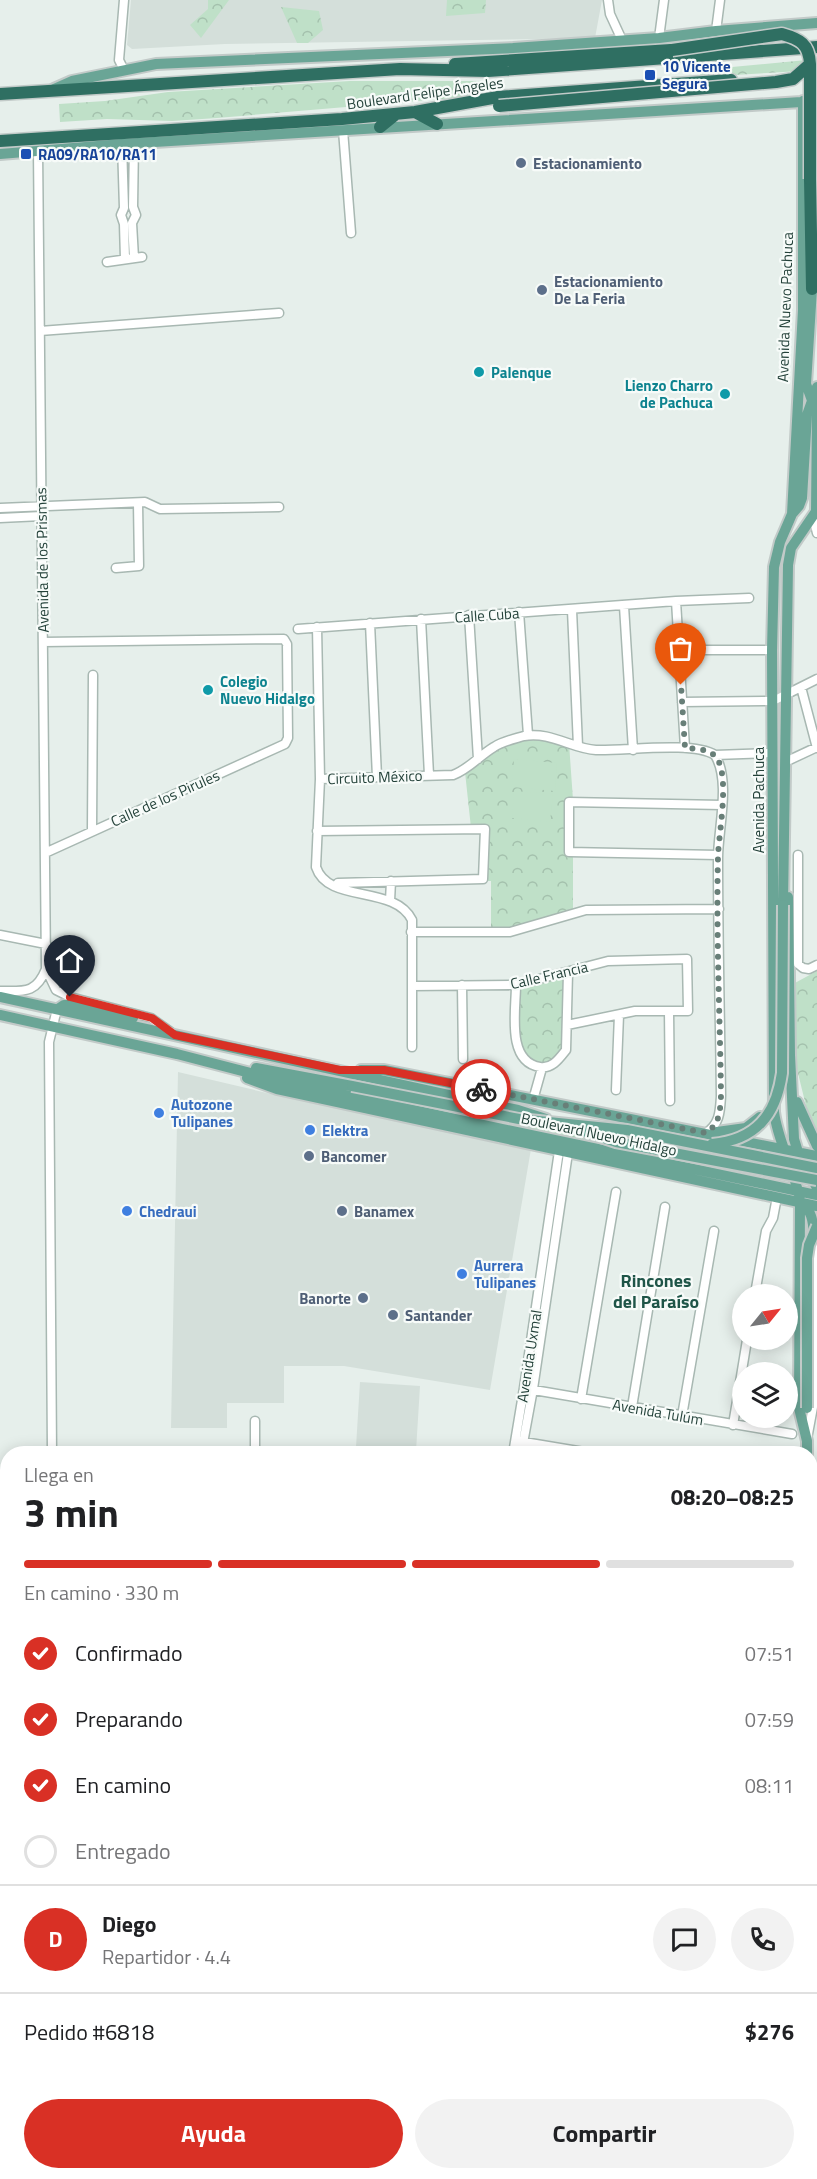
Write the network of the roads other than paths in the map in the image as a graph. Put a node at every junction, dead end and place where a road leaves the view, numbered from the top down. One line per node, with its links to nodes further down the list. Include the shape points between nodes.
1 (124, 0): 12 (street, via 119,60)
2 (608, 0): 8 (street)
3 (664, 0): 7 (street)
4 (720, 0): 6 (street)
5 (817, 23): 6 (main road, Boulevard Felipe Ángeles)
6 (716, 31): 7 (main road, Boulevard Felipe Ángeles)
7 (659, 38): 8 (main road, Boulevard Felipe Ángeles)
8 (622, 40): 12 (main road, Boulevard Felipe Ángeles, via 156,64)
9 (817, 47): 10 (highway, Boulevard Felipe Ángeles, via 488,71)
10 (400, 69): 11 (highway, bridge, via 672,50 782,34 798,38 807,46); 13 (highway, Boulevard Felipe Ángeles)
11 (814, 69): 17 (highway, Boulevard Felipe Ángeles, via 498,97); 17 (highway, bridge, via 793,80 776,82 499,106); 34 (highway, bridge)
12 (124, 70): 13 (main road, Boulevard Felipe Ángeles, via 72,81)
13 (49, 91): 14 (highway, Boulevard Felipe Ángeles)
14 (3, 92)
15 (803, 101): 16 (main road, Boulevard Felipe Ángeles); 21 (main road, Avenida Nuevo Pachuca); 22 (main road, Boulevard Felipe Ángeles)
16 (817, 101)
17 (459, 104): 18 (highway, Boulevard Felipe Ángeles)
18 (415, 112): 19 (highway, Boulevard Felipe Ángeles); 22 (highway)
19 (396, 114): 23 (highway); 25 (highway, Boulevard Felipe Ángeles)
20 (817, 117): 21 (main road)
21 (802, 122): 44 (main road, Avenida Nuevo Pachuca, via 803,310)
22 (437, 124): 23 (main road, Boulevard Felipe Ángeles)
23 (380, 127): 24 (main road, Boulevard Felipe Ángeles)
24 (343, 130): 26 (main road, Boulevard Felipe Ángeles); 32 (street)
25 (0, 141)
26 (134, 143): 27 (main road, Boulevard Felipe Ángeles); 30 (street)
27 (122, 144): 28 (main road, Boulevard Felipe Ángeles); 30 (street)
28 (38, 150): 29 (main road, Boulevard Felipe Ángeles); 36 (street, Avenida de los Prismas)
29 (0, 154)
30 (129, 208): 31 (street, via 136,215); 31 (street, via 121,215)
31 (128, 223): 33 (street, via 133,258)
32 (351, 233)
33 (107, 262)
34 (812, 289): 38 (main road, via 806,384)
35 (279, 313): 36 (street)
36 (40, 331): 40 (street, Avenida de los Prismas)
37 (817, 387): 38 (main road)
38 (812, 401): 43 (main road, via 817,414); 44 (main road, Avenida Pachuca, via 807,415 802,498)
39 (138, 502): 40 (street); 41 (street, via 160,509); 48 (street, via 139,566)
40 (42, 505): 42 (street); 45 (street, Avenida de los Prismas)
41 (279, 507)
42 (0, 508)
43 (817, 512): 44 (main road); 47 (street); 65 (main road, Avenida Pachuca, via 791,548 788,565)
44 (792, 513): 61 (main road, Avenida Pachuca, via 774,567)
45 (42, 516): 46 (street); 59 (street, Avenida de los Prismas)
46 (0, 518)
47 (817, 533)
48 (116, 568)
49 (748, 598): 50 (street, Calle Cuba)
50 (676, 602): 51 (street, Calle Cuba); 60 (street)
51 (624, 606): 52 (street, Calle Cuba); 72 (street)
52 (572, 610): 53 (street, Calle Cuba); 69 (street)
53 (519, 612): 54 (street, Calle Cuba); 68 (street)
54 (469, 615): 55 (street, Calle Cuba); 75 (street)
55 (421, 619): 56 (street, Calle Cuba); 77 (street)
56 (370, 623): 57 (street, Calle Cuba); 78 (street)
57 (317, 627): 58 (street, Calle Cuba); 79 (street)
58 (298, 629)
59 (43, 642): 81 (street, Calle de los Pirules, via 284,639 287,644 285,744); 83 (street, Avenida de los Prismas)
60 (678, 650): 61 (street); 67 (street)
61 (772, 650): 66 (main road, Avenida Pachuca)
62 (93, 675): 81 (street)
63 (817, 679): 64 (street)
64 (801, 687): 65 (street); 71 (street)
65 (786, 694): 66 (street); 76 (main road, Avenida Pachuca)
66 (772, 701): 67 (street); 115 (main road, Avenida Pachuca)
67 (682, 702): 70 (street)
68 (528, 735): 69 (street, Circuito México); 75 (street, Circuito México, via 495,746)
69 (578, 746): 72 (street, Circuito México)
70 (685, 748): 72 (street, Circuito México); 74 (street, Circuito México)
71 (817, 748): 76 (street)
72 (633, 750)
73 (768, 753): 74 (street, Circuito México)
74 (715, 755): 80 (street, via 721,770)
75 (478, 759): 77 (street, Circuito México, via 465,771 453,775)
76 (785, 762): 86 (main road, Avenida Pachuca)
77 (429, 775): 78 (street, Circuito México)
78 (377, 777): 79 (street, Circuito México)
79 (320, 779): 82 (street, Circuito México)
80 (722, 805): 84 (street); 84 (street, via 569,802 569,852)
81 (92, 831): 83 (street, Calle de los Pirules)
82 (317, 831): 87 (street, via 484,829 483,879); 88 (street, Circuito México, via 316,867)
83 (45, 853): 93 (street, Avenida de los Prismas)
84 (718, 855): 90 (street)
85 (798, 855): 94 (street, via 798,964 809,969)
86 (784, 858): 116 (main road, via 789,905); 120 (main road, bridge, via 780,1091 768,1116 750,1133)
87 (391, 881): 88 (street); 89 (street)
88 (328, 884): 89 (street)
89 (390, 901): 91 (street, via 408,912)
90 (719, 909): 91 (street, via 586,910 510,932); 119 (street, via 721,1096 719,1119)
91 (411, 932): 98 (street)
92 (0, 935): 93 (street)
93 (46, 944): 95 (street, Avenida de los Prismas)
94 (817, 965)
95 (46, 969): 100 (street, via 35,987); 108 (street, via 56,990 152,1018)
96 (568, 973): 99 (street, Calle Francia); 103 (street, Calle Francia, via 608,961 687,959 688,1011); 106 (street)
97 (462, 985): 98 (street, Calle Francia); 99 (street, Calle Francia); 111 (street)
98 (412, 986): 109 (street)
99 (516, 986): 112 (street, via 516,1043 529,1064)
100 (0, 991)
101 (0, 997): 102 (main road)
102 (57, 1010): 107 (street); 108 (main road, Boulevard Nuevo Hidalgo, via 73,1005 147,1022)
103 (669, 1011): 105 (street); 118 (street)
104 (0, 1015): 107 (main road, Boulevard Nuevo Hidalgo)
105 (619, 1015): 106 (street); 114 (street)
106 (567, 1025): 112 (street, via 566,1050 550,1066)
107 (53, 1027): 110 (main road, Boulevard Nuevo Hidalgo); 154 (street, via 49,1042)
108 (175, 1035): 113 (main road, Boulevard Nuevo Hidalgo)
109 (412, 1047)
110 (200, 1059): 120 (main road, Boulevard Nuevo Hidalgo, bridge, via 519,1119 627,1130); 123 (main road, via 277,1089); 125 (main road, Boulevard Nuevo Hidalgo, via 285,1082)
111 (463, 1059)
112 (542, 1068): 117 (street)
113 (340, 1070): 117 (main road, Boulevard Nuevo Hidalgo, via 384,1070); 129 (main road, Boulevard Nuevo Hidalgo, bridge, via 518,1110 616,1142)
114 (616, 1090)
115 (774, 1090): 119 (main road, via 762,1116 746,1128); 122 (main road, Avenida Pachuca, via 775,1121)
116 (793, 1093): 121 (main road); 124 (main road)
117 (533, 1100): 119 (main road, Boulevard Nuevo Hidalgo)
118 (670, 1101)
119 (706, 1133): 122 (main road, Boulevard Nuevo Hidalgo)
120 (703, 1145): 129 (main road, Boulevard Nuevo Hidalgo, bridge)
121 (817, 1146)
122 (783, 1149): 124 (main road, Boulevard Nuevo Hidalgo); 128 (main road)
123 (564, 1152): 127 (main road); 143 (street, Avenida Uxmal)
124 (798, 1152): 126 (main road, Boulevard Nuevo Hidalgo); 128 (main road); 129 (main road)
125 (615, 1153): 127 (main road); 130 (main road, Boulevard Nuevo Hidalgo)
126 (817, 1156)
127 (585, 1157): 131 (main road)
128 (790, 1168): 130 (main road); 134 (main road)
129 (816, 1178): 134 (main road, via 805,1182)
130 (747, 1180): 134 (main road, Boulevard Nuevo Hidalgo)
131 (750, 1191): 134 (main road); 135 (main road)
132 (616, 1192): 144 (street)
133 (817, 1195): 134 (main road, Boulevard Nuevo Hidalgo)
134 (799, 1196): 135 (main road); 136 (main road); 139 (main road); 141 (main road, via 813,1220)
135 (777, 1197): 139 (main road, via 792,1206); 142 (street, via 766,1231)
136 (817, 1206)
137 (665, 1207): 145 (street)
138 (817, 1226): 146 (main road, bridge, via 807,1258)
139 (799, 1230): 153 (main road, via 799,1408)
140 (714, 1231): 147 (street)
141 (816, 1243): 146 (street)
142 (757, 1284)
143 (529, 1389): 144 (street, Avenida Tulúm); 152 (street, Avenida Uxmal)
144 (581, 1399): 145 (street, Avenida Tulúm)
145 (632, 1407): 147 (street, Avenida Tulúm)
146 (812, 1407): 153 (main road)
147 (682, 1416): 149 (street, Avenida Tulúm)
148 (255, 1421): 155 (street)
149 (732, 1425)
150 (753, 1428): 151 (street, Avenida Tulúm)
151 (792, 1434)
152 (519, 1441): 156 (street, Avenida Uxmal); 157 (street, Avenida Uxmal); 158 (street)
153 (807, 1442): 159 (main road)
154 (52, 1446)
155 (255, 1446)
156 (517, 1446)
157 (520, 1446)
158 (549, 1446)
159 (807, 1446)

